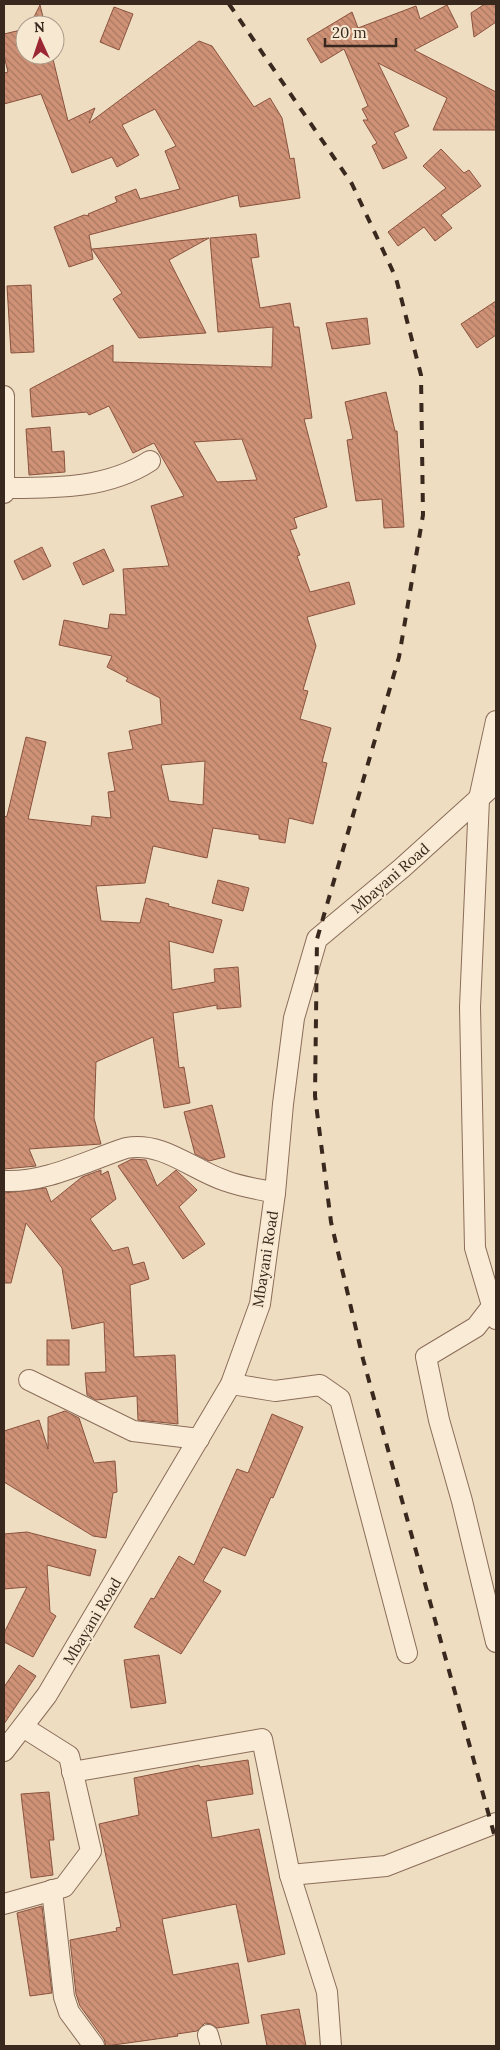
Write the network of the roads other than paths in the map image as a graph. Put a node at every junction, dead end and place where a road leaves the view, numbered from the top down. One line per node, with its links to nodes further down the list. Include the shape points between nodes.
1 (4, 396): 3 (street)
2 (150, 461): 3 (street, via 116,478 49,488)
3 (4, 490)
4 (496, 721): 6 (street)
5 (496, 783): 6 (street, Mbayani Road)
6 (479, 799): 8 (street, Mbayani Road, via 318,939 294,1018); 9 (street, via 470,1007 475,1248)
7 (4, 1181): 8 (street, via 40,1178 141,1145 156,1148 227,1182)
8 (275, 1193): 11 (street, Mbayani Road, via 260,1304)
9 (495, 1312): 13 (street, via 426,1357 438,1420 462,1501)
10 (29, 1380): 12 (street, via 133,1431)
11 (232, 1384): 12 (street, Mbayani Road); 14 (street, via 275,1390 320,1385 340,1399)
12 (199, 1439): 15 (street, Mbayani Road, via 48,1695)
13 (496, 1642)
14 (407, 1653)
15 (23, 1727): 16 (street, Mbayani Road); 17 (street, via 69,1756)
16 (4, 1751)
17 (72, 1772): 19 (street, via 262,1739); 20 (street, via 91,1851 64,1887)
18 (496, 1823): 19 (street, via 386,1866)
19 (290, 1875): 23 (street, via 327,1992)
20 (52, 1890): 21 (street); 22 (street, via 64,1998 69,2012)
21 (4, 1904)
22 (94, 2046)
23 (330, 2046)

